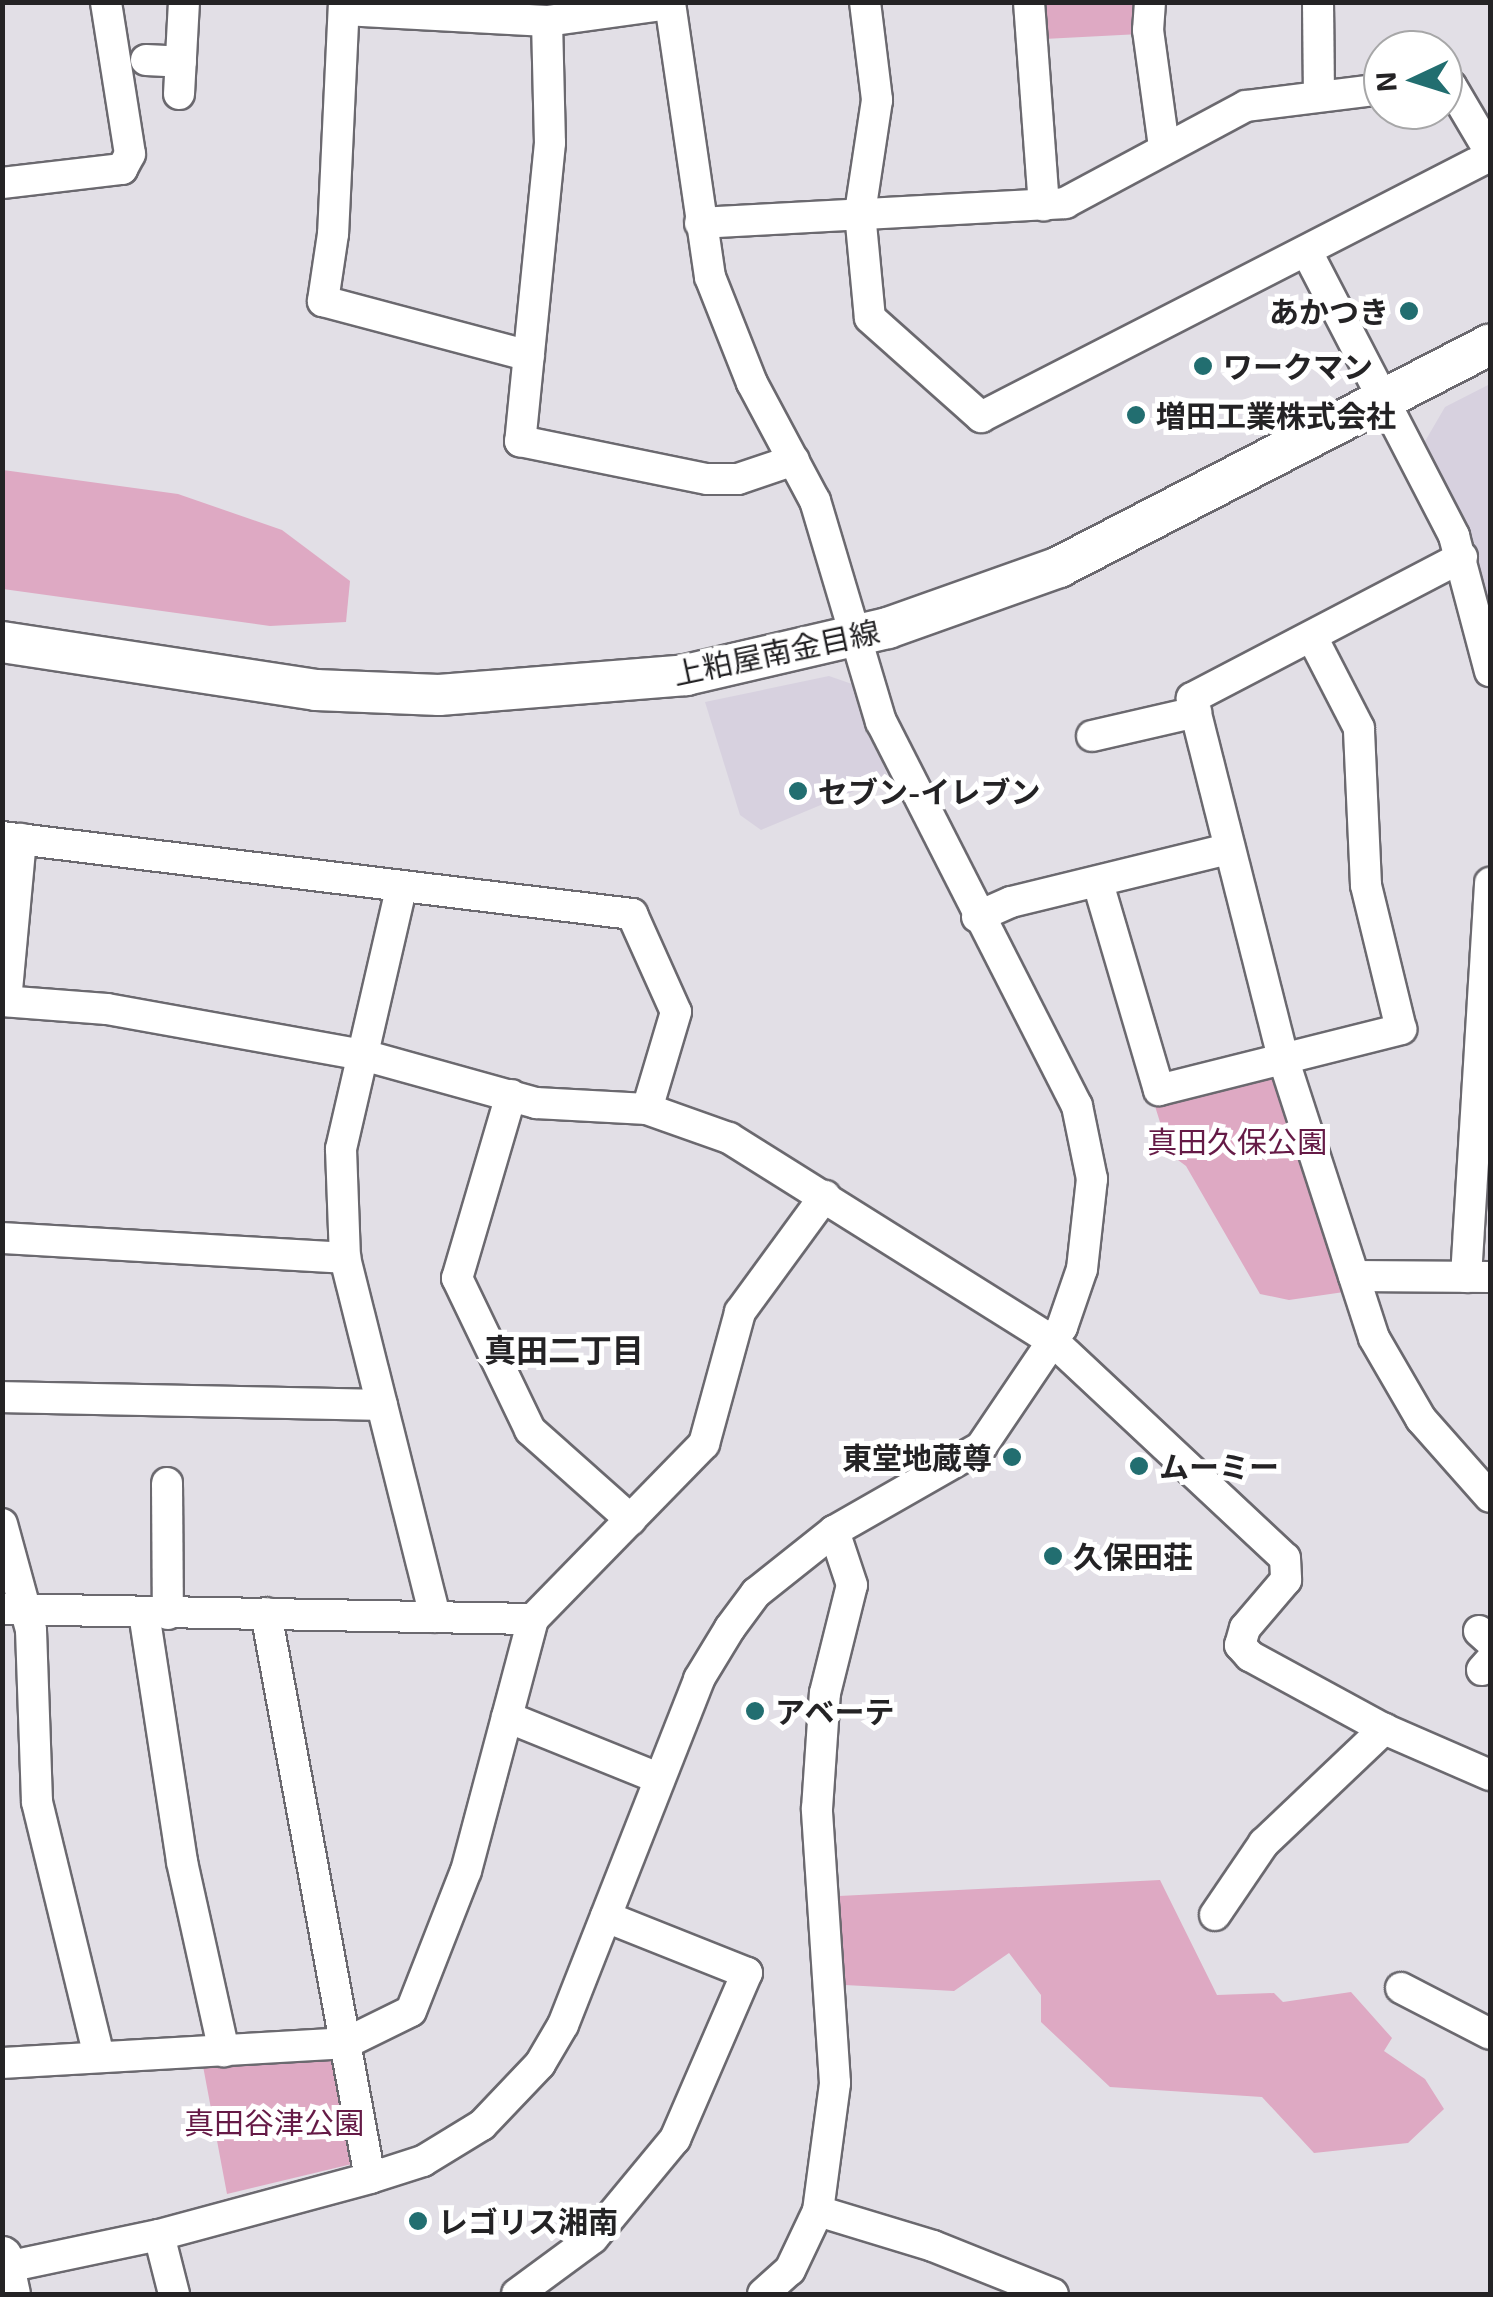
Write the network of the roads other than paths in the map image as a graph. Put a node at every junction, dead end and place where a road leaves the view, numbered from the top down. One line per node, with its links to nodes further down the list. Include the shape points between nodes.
1 (106, 2): 19 (street, via 130,154 122,169)
2 (184, 2): 12 (street)
3 (865, 2): 21 (street, via 877,100)
4 (1029, 2): 20 (street)
5 (1150, 2): 17 (street)
6 (1318, 2): 14 (street)
7 (670, 3): 10 (street); 22 (street)
8 (344, 6): 9 (street); 25 (street, via 333,234 322,301)
9 (512, 11): 10 (street)
10 (547, 21): 25 (street, via 550,143)
11 (146, 60): 12 (street)
12 (181, 62): 15 (street)
13 (1363, 90): 14 (street)
14 (1319, 92): 17 (street, via 1246,106)
15 (179, 94)
16 (1463, 107): 18 (street)
17 (1164, 148): 20 (street, via 1066,203)
18 (1490, 154): 23 (street)
19 (2, 183)
20 (1044, 205): 21 (street)
21 (860, 213): 22 (street); 23 (street, via 870,318 982,417)
22 (700, 223): 27 (street, via 728,328)
23 (1307, 252): 26 (street)
24 (1490, 345): 26 (main road, 上粕屋南金目線)
25 (529, 356): 27 (street, via 520,441 707,479 738,479)
26 (1384, 402): 28 (street); 29 (main road, 上粕屋南金目線, via 1059,567)
27 (794, 460): 29 (street, via 824,530)
28 (1462, 556): 30 (street); 32 (street)
29 (852, 638): 31 (main road, 上粕屋南金目線, via 686,675 440,695 222,680); 40 (street, via 882,722)
30 (1314, 639): 33 (street, via 1192,698); 43 (street, via 1359,728 1366,885 1400,1029)
31 (2, 642)
32 (1490, 672)
33 (1196, 712): 34 (street); 36 (street)
34 (1092, 736)
35 (12, 838): 39 (street); 41 (street)
36 (1229, 849): 37 (street); 43 (street)
37 (1098, 883): 40 (street, via 1011,902); 43 (street, via 1159,1090)
38 (1490, 884): 50 (street)
39 (401, 889): 42 (street); 45 (street, via 632,914 676,1012)
40 (977, 917): 51 (street, via 1058,1058 1088,1144 1090,1236)
41 (4, 1001): 42 (street, via 108,1008)
42 (364, 1055): 44 (street); 48 (street, via 341,1149)
43 (1283, 1058): 49 (street)
44 (511, 1095): 45 (street, via 536,1103); 56 (street, via 457,1278 530,1430)
45 (647, 1109): 46 (street, via 729,1138)
46 (825, 1196): 51 (street); 56 (street, via 740,1312 704,1444)
47 (2, 1238): 48 (street)
48 (345, 1258): 53 (street)
49 (1354, 1276): 50 (street); 55 (street, via 1374,1338 1421,1419)
50 (1478, 1277)
51 (1054, 1342): 58 (street, via 981,1447); 65 (street, via 1284,1558 1286,1580 1244,1628 1240,1645)
52 (2, 1396): 53 (street)
53 (382, 1405): 62 (street)
54 (166, 1482): 60 (street)
55 (1490, 1497)
56 (631, 1520): 63 (street)
57 (2, 1524): 59 (street)
58 (834, 1531): 67 (street, via 756,1593 730,1628 698,1679); 77 (street, via 852,1585 825,1693 817,1810 836,2083)
59 (14, 1609): 60 (street); 74 (street, via 37,1802)
60 (156, 1613): 61 (street); 73 (street, via 182,1862)
61 (266, 1613): 62 (street); 72 (street)
62 (435, 1617): 63 (street)
63 (534, 1619): 64 (street)
64 (507, 1717): 67 (street); 72 (street, via 466,1871 422,1990 392,2026)
65 (1384, 1729): 66 (street); 68 (street, via 1264,1844)
66 (1490, 1775)
67 (658, 1778): 69 (street)
68 (1215, 1914)
69 (606, 1917): 76 (street, via 563,2025 524,2084 460,2140); 81 (street, via 747,1973 675,2139 593,2238)
70 (1401, 1988): 71 (street)
71 (1490, 2034)
72 (346, 2043): 73 (street); 76 (street)
73 (224, 2051): 74 (street)
74 (99, 2056): 75 (street)
75 (2, 2063)
76 (370, 2178): 78 (street)
77 (818, 2211): 82 (street, via 790,2270); 83 (street)
78 (159, 2235): 79 (street); 80 (street)
79 (5, 2272)
80 (174, 2294)
81 (518, 2294)
82 (763, 2294)
83 (1053, 2294)

